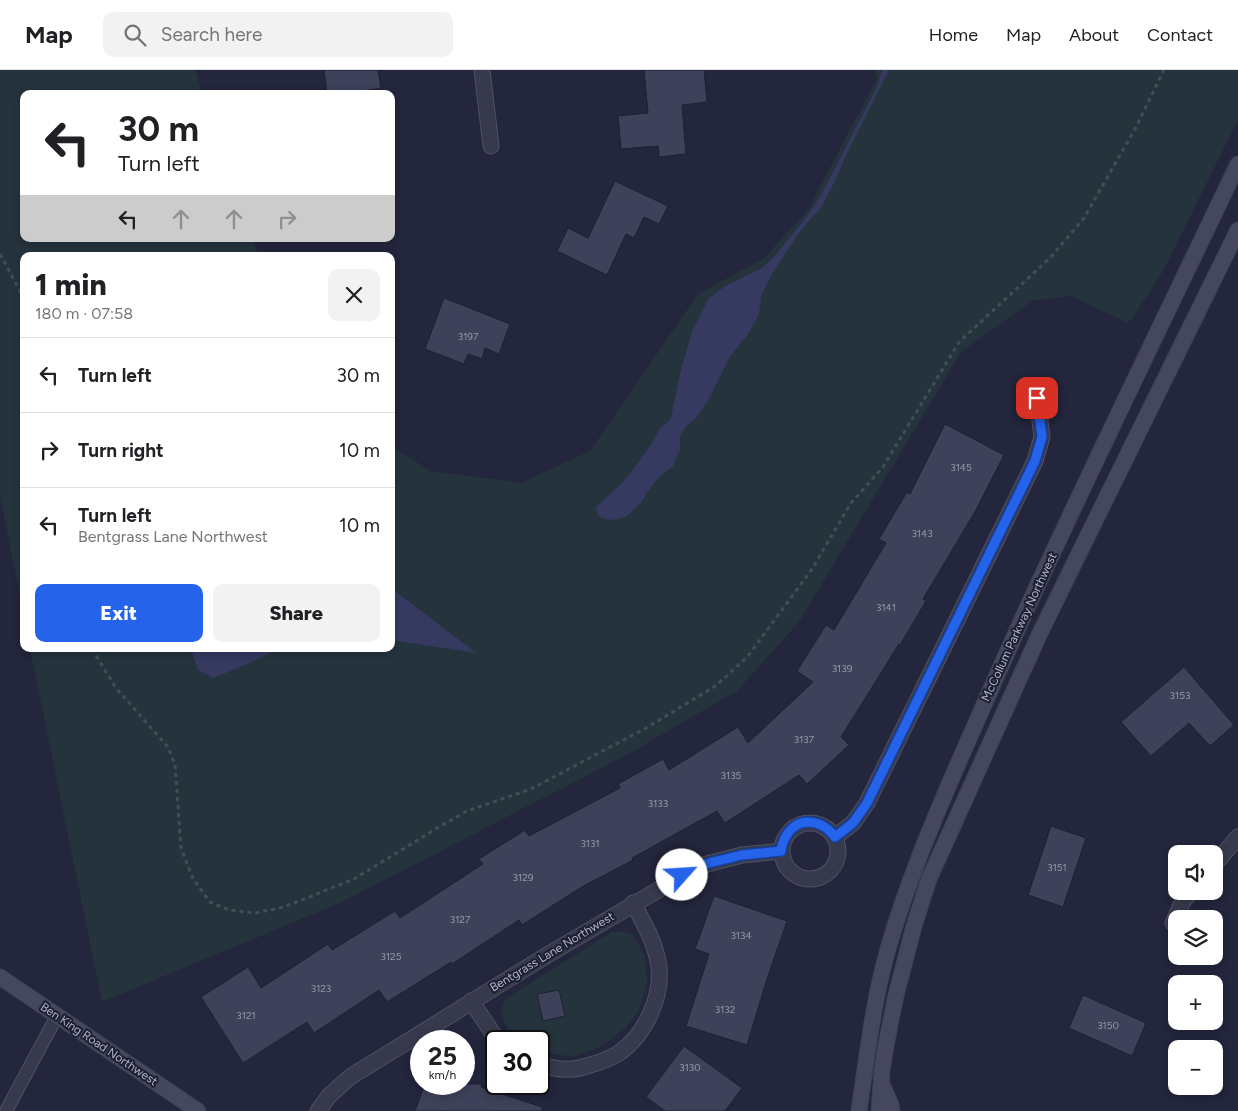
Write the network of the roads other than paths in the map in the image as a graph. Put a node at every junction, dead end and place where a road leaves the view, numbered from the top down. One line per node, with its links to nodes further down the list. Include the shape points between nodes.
1 (482, 70): 2 (street)
2 (491, 146)
3 (1238, 164): 20 (street, McCollum Parkway Northwest, via 1056,546 942,801 888,948 871,1025)
4 (1238, 230): 16 (street, McCollum Parkway Northwest, via 1040,633 940,854 921,902 901,972)
5 (1037, 398): 6 (street, via 1042,437 1035,461 867,803 853,823)
6 (835, 837): 8 (street, via 822,824 803,823 787,833); 8 (street, via 838,856 829,872 822,877 812,879 794,875 783,860)
7 (1238, 837): 9 (street)
8 (781, 851): 10 (street, Bentgrass Lane Northwest, via 742,855 699,866)
9 (1223, 854)
10 (633, 904): 12 (street, Bentgrass Lane Northwest); 15 (street, via 654,946 659,968 658,992 650,1018 619,1053 574,1069)
11 (0, 977): 13 (street, Ben King Road Northwest)
12 (471, 1002): 14 (street); 19 (street, Bentgrass Lane Northwest, via 350,1077)
13 (57, 1016): 17 (lane); 18 (street, Ben King Road Northwest)
14 (491, 1030)
15 (550, 1068)
16 (882, 1082): 21 (street, McCollum Parkway Northwest); 22 (street)
17 (6, 1111)
18 (198, 1111)
19 (318, 1111)
20 (859, 1111)
21 (880, 1111)
22 (892, 1111)

